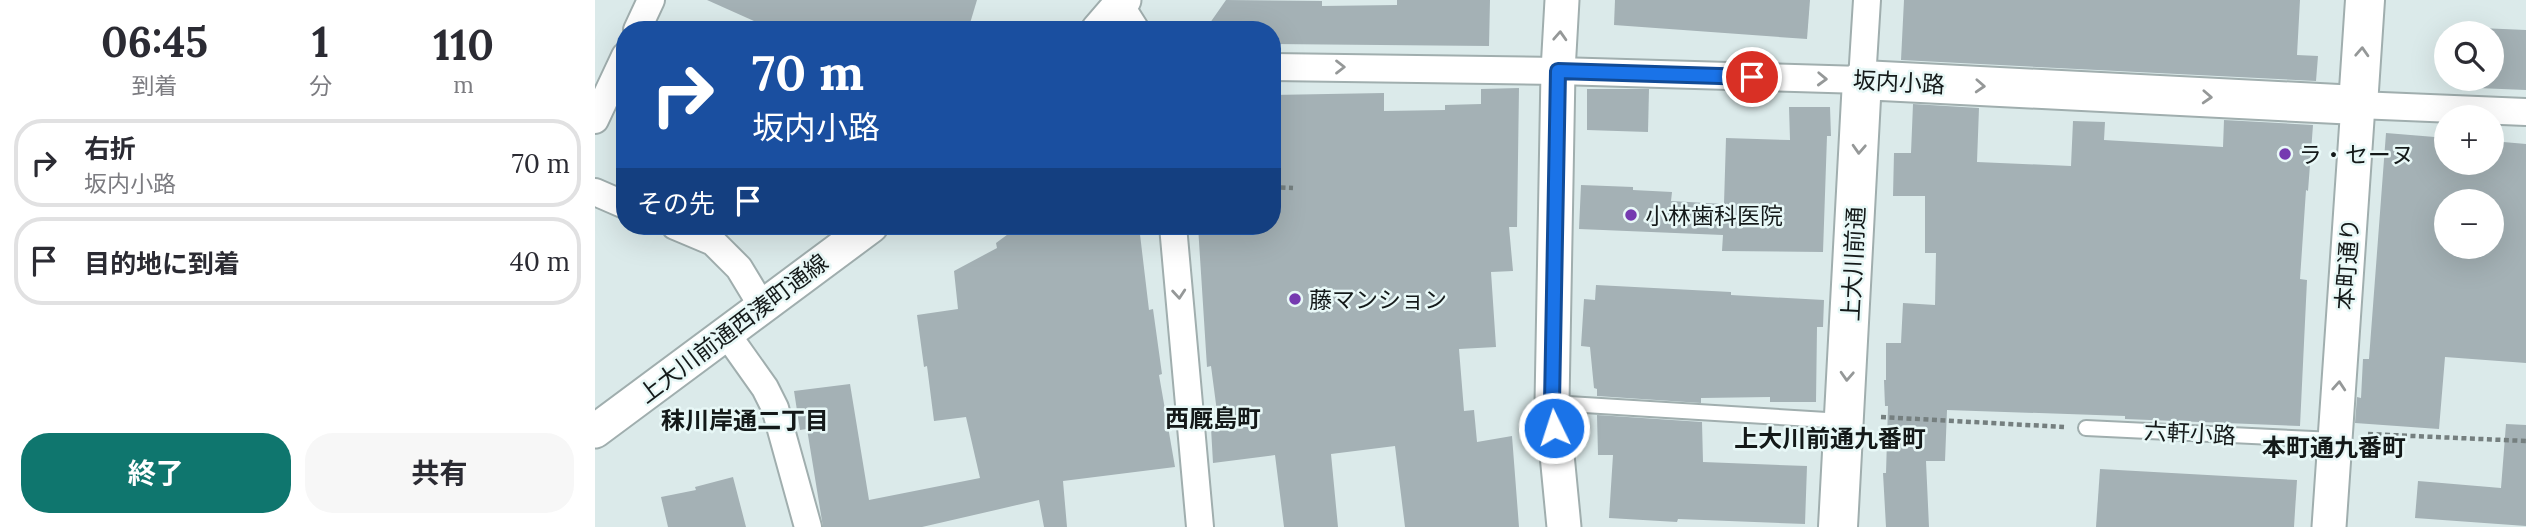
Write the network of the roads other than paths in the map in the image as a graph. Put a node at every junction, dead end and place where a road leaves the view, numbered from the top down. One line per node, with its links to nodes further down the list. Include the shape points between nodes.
1 (651, 0): 6 (street)
2 (1562, 0): 9 (street, one-way to 2)
3 (1867, 0): 11 (street, 上大川前通)
4 (2365, 0): 13 (main road, 本町通り, one-way to 4)
5 (1125, 9): 7 (street)
6 (641, 21)
7 (1110, 21)
8 (1281, 67): 9 (street, 坂内小路, one-way to 9)
9 (1558, 71): 11 (street, 坂内小路, one-way to 11); 22 (street)
10 (616, 78): 12 (street)
11 (1863, 80): 13 (main road, 坂内小路, one-way to 13); 23 (main road, 上大川前通, one-way to 23)
12 (605, 104)
13 (2358, 105): 14 (street, 坂内小路); 26 (street, 本町通り, one-way to 13)
14 (2526, 112)
15 (595, 192): 16 (street)
16 (616, 201)
17 (696, 235): 20 (street, via 713,242 739,268)
18 (852, 235): 20 (street, 上大川前通西湊町通線)
19 (1174, 235): 28 (street, one-way to 28)
20 (762, 306): 21 (street, 上大川前通西湊町通線)
21 (726, 333): 25 (street, 上大川前通西湊町通線); 27 (street, via 775,408)
22 (1552, 403): 23 (lane); 29 (street)
23 (1845, 418): 30 (main road, 上大川前通)
24 (2086, 428): 26 (lane, 六軒小路)
25 (595, 431)
26 (2336, 436): 31 (street, 本町通り)
27 (808, 527)
28 (1200, 527)
29 (1564, 527)
30 (1838, 527)
31 (2329, 527)

